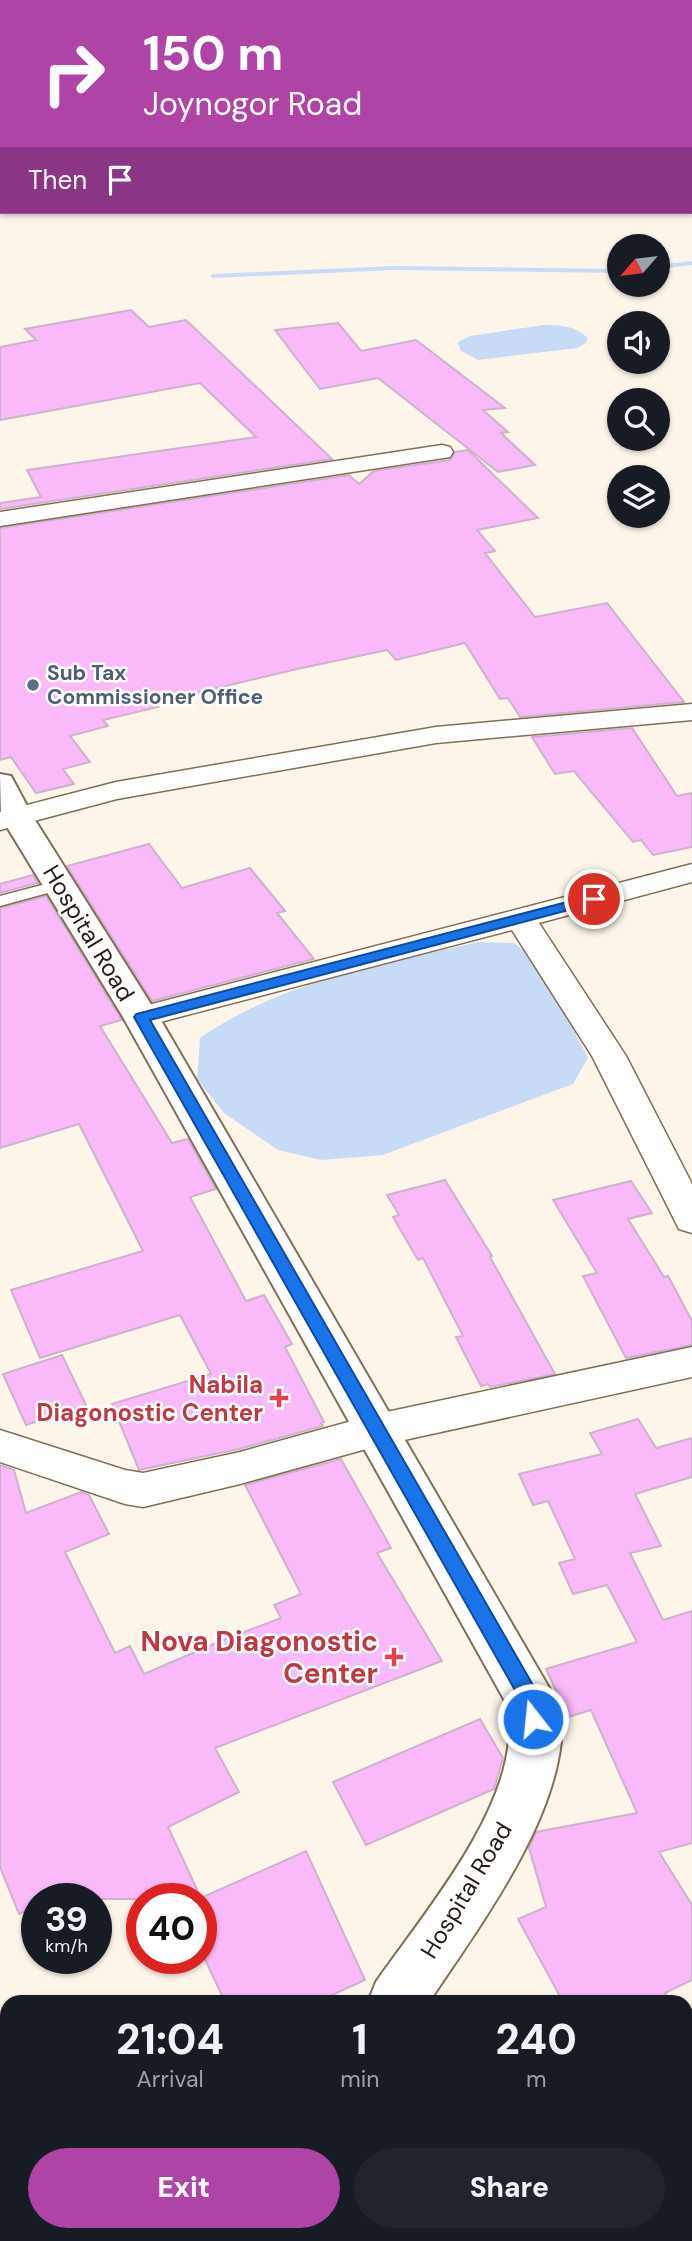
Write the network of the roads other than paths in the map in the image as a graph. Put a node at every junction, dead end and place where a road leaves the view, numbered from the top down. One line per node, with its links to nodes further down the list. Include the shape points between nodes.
1 (442, 452): 2 (street)
2 (0, 519)
3 (692, 712): 4 (street, via 436,735)
4 (6, 807): 6 (street, Hospital Road)
5 (692, 873): 8 (street)
6 (61, 885): 7 (lane); 9 (street, Hospital Road)
7 (0, 901)
8 (520, 918): 9 (street); 10 (street, via 609,1056)
9 (141, 1017): 12 (street, Hospital Road)
10 (692, 1220)
11 (692, 1362): 12 (street)
12 (377, 1430): 13 (street, via 143,1490); 14 (street, Hospital Road, via 530,1698 536,1740 526,1786 493,1854)
13 (0, 1446)
14 (401, 1995)

